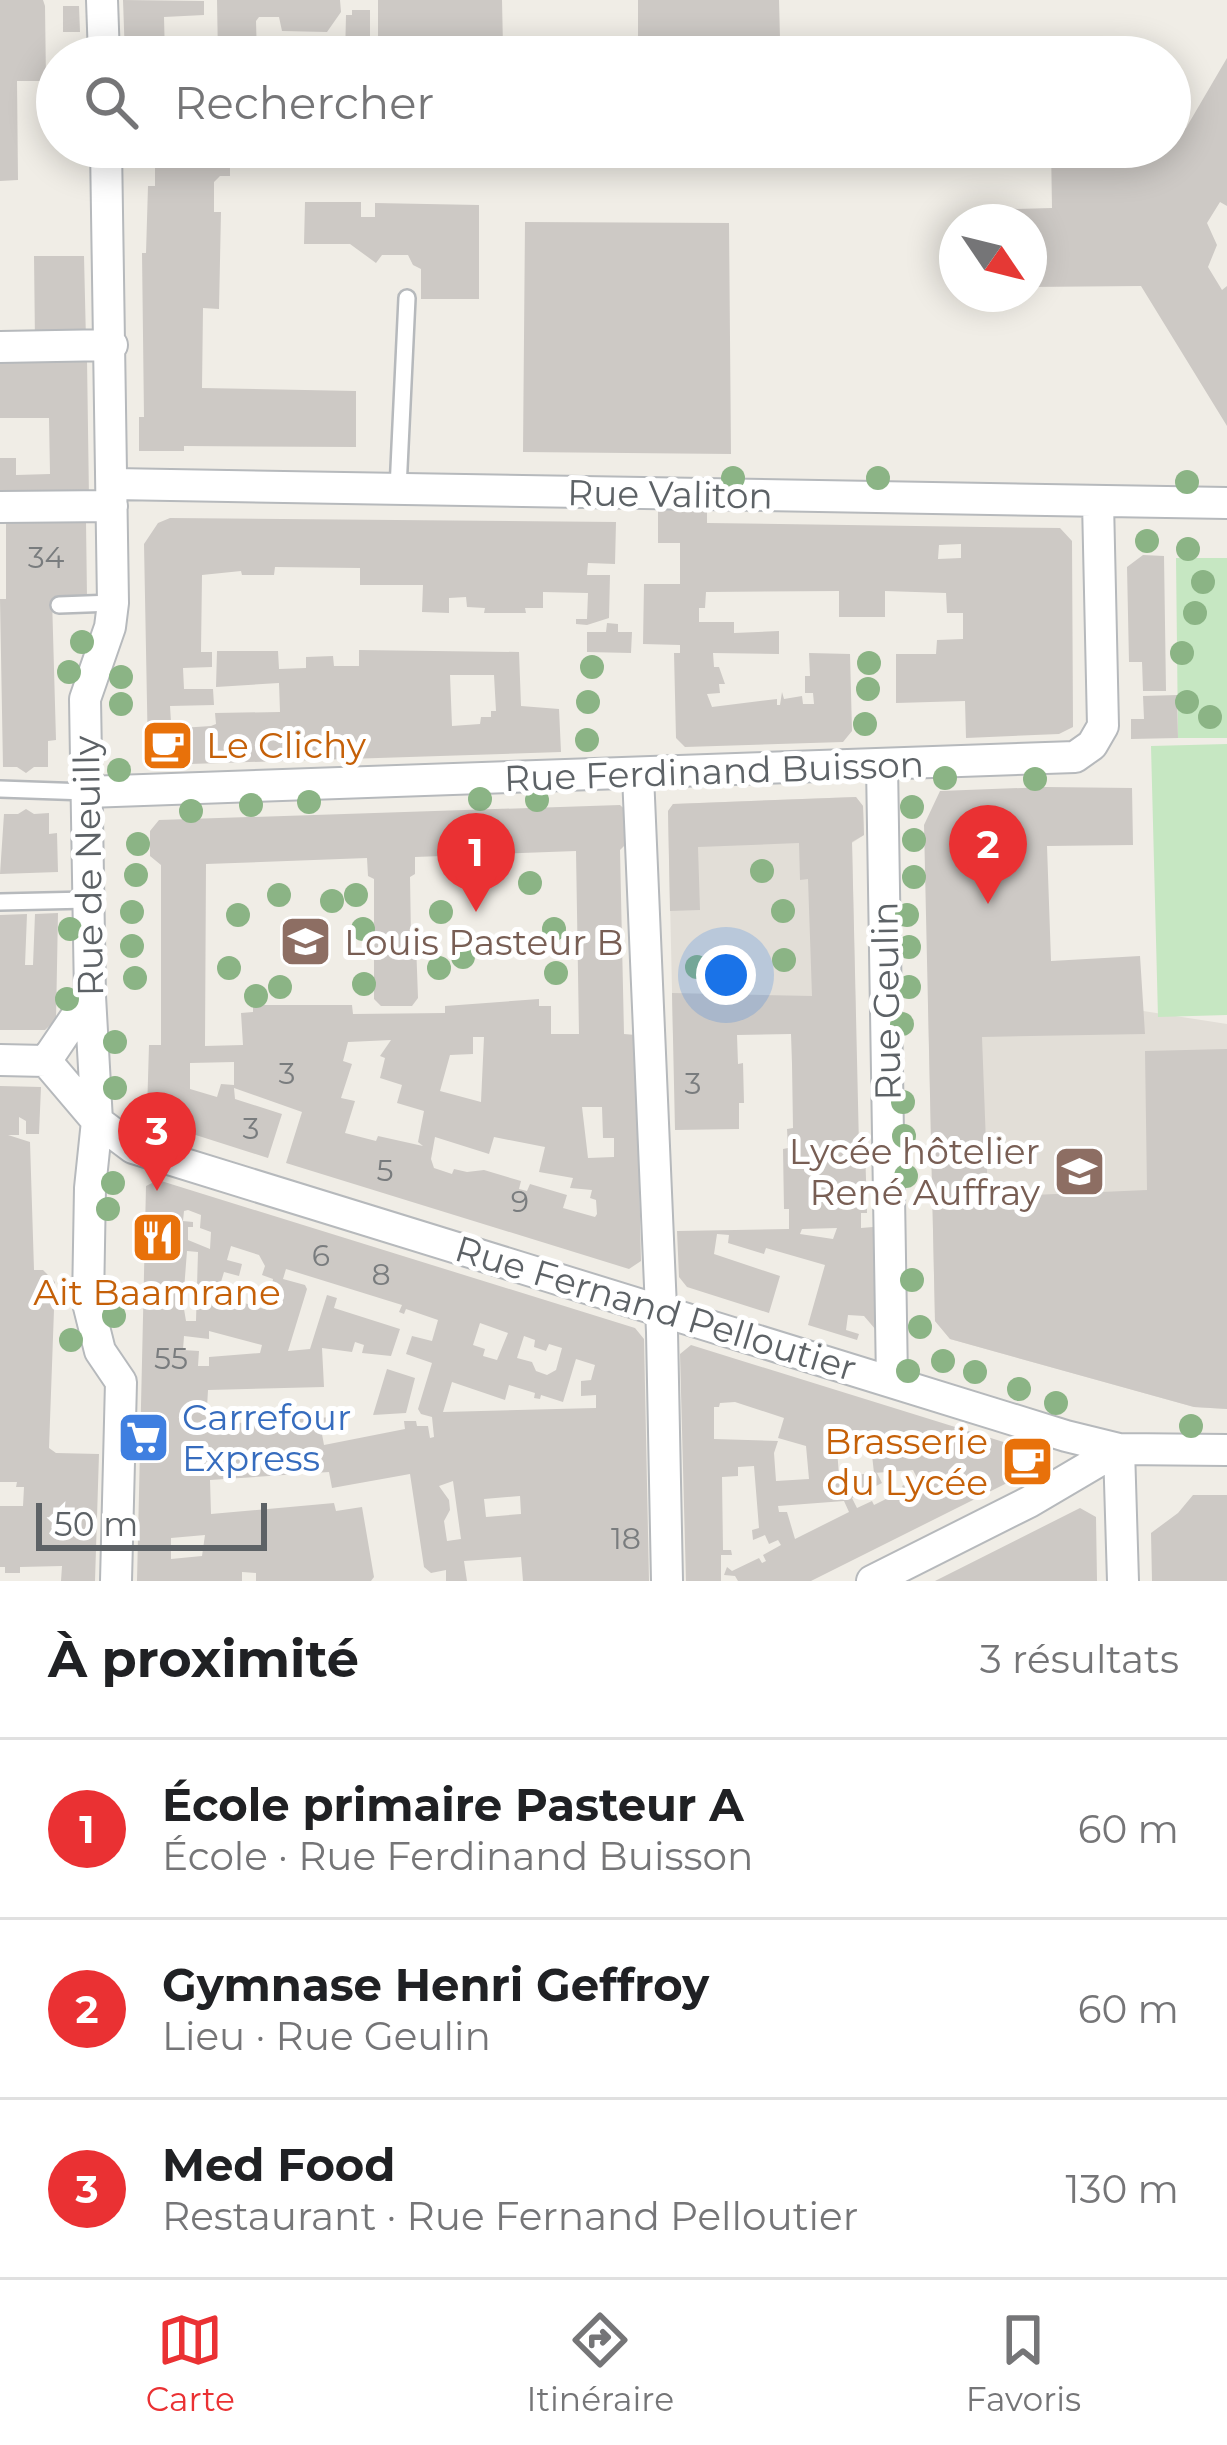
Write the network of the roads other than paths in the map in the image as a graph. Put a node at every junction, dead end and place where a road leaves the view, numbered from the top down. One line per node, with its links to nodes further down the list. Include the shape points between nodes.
1 (102, 0): 2 (street)
2 (103, 36)
3 (107, 168): 5 (street, Rue de Neuilly)
4 (407, 298): 7 (lane)
5 (112, 345): 6 (street); 8 (street, Rue de Neuilly)
6 (0, 347)
7 (398, 489): 8 (street, Rue Valiton); 9 (street, Rue Valiton)
8 (113, 495): 11 (street, Rue Valiton); 12 (street, Rue de Neuilly)
9 (1098, 502): 10 (street, Rue Valiton); 14 (street, Rue Ferdinand Buisson, via 1102,726 1092,745 1075,757)
10 (1227, 502)
11 (0, 507)
12 (113, 603): 13 (lane); 17 (street, Rue de Neuilly, via 85,699)
13 (59, 604)
14 (882, 765): 15 (street, Rue Ferdinand Buisson); 25 (street, Rue Geulin)
15 (638, 775): 17 (street, Rue Ferdinand Buisson); 24 (street)
16 (0, 789): 17 (lane)
17 (87, 791): 18 (street, Rue de Neuilly)
18 (88, 900): 19 (lane); 20 (street, Rue de Neuilly)
19 (0, 902)
20 (90, 996): 22 (street); 23 (street, Rue de Neuilly)
21 (0, 1060): 22 (street)
22 (46, 1060): 23 (street, Rue Fernand Pelloutier)
23 (97, 1120): 24 (street, Rue Fernand Pelloutier, via 133,1148); 30 (street, Rue de Neuilly, via 88,1303 100,1351 121,1382)
24 (661, 1308): 25 (street, Rue Fernand Pelloutier); 31 (street)
25 (892, 1381): 26 (street, Rue Fernand Pelloutier)
26 (1066, 1436): 27 (street, Rue Fernand Pelloutier); 29 (street, via 1075,1458)
27 (1119, 1449): 28 (street, Rue Fernand Pelloutier); 29 (street); 33 (street)
28 (1227, 1450)
29 (1070, 1479): 32 (street)
30 (116, 1581)
31 (667, 1581)
32 (872, 1581)
33 (1123, 1581)

